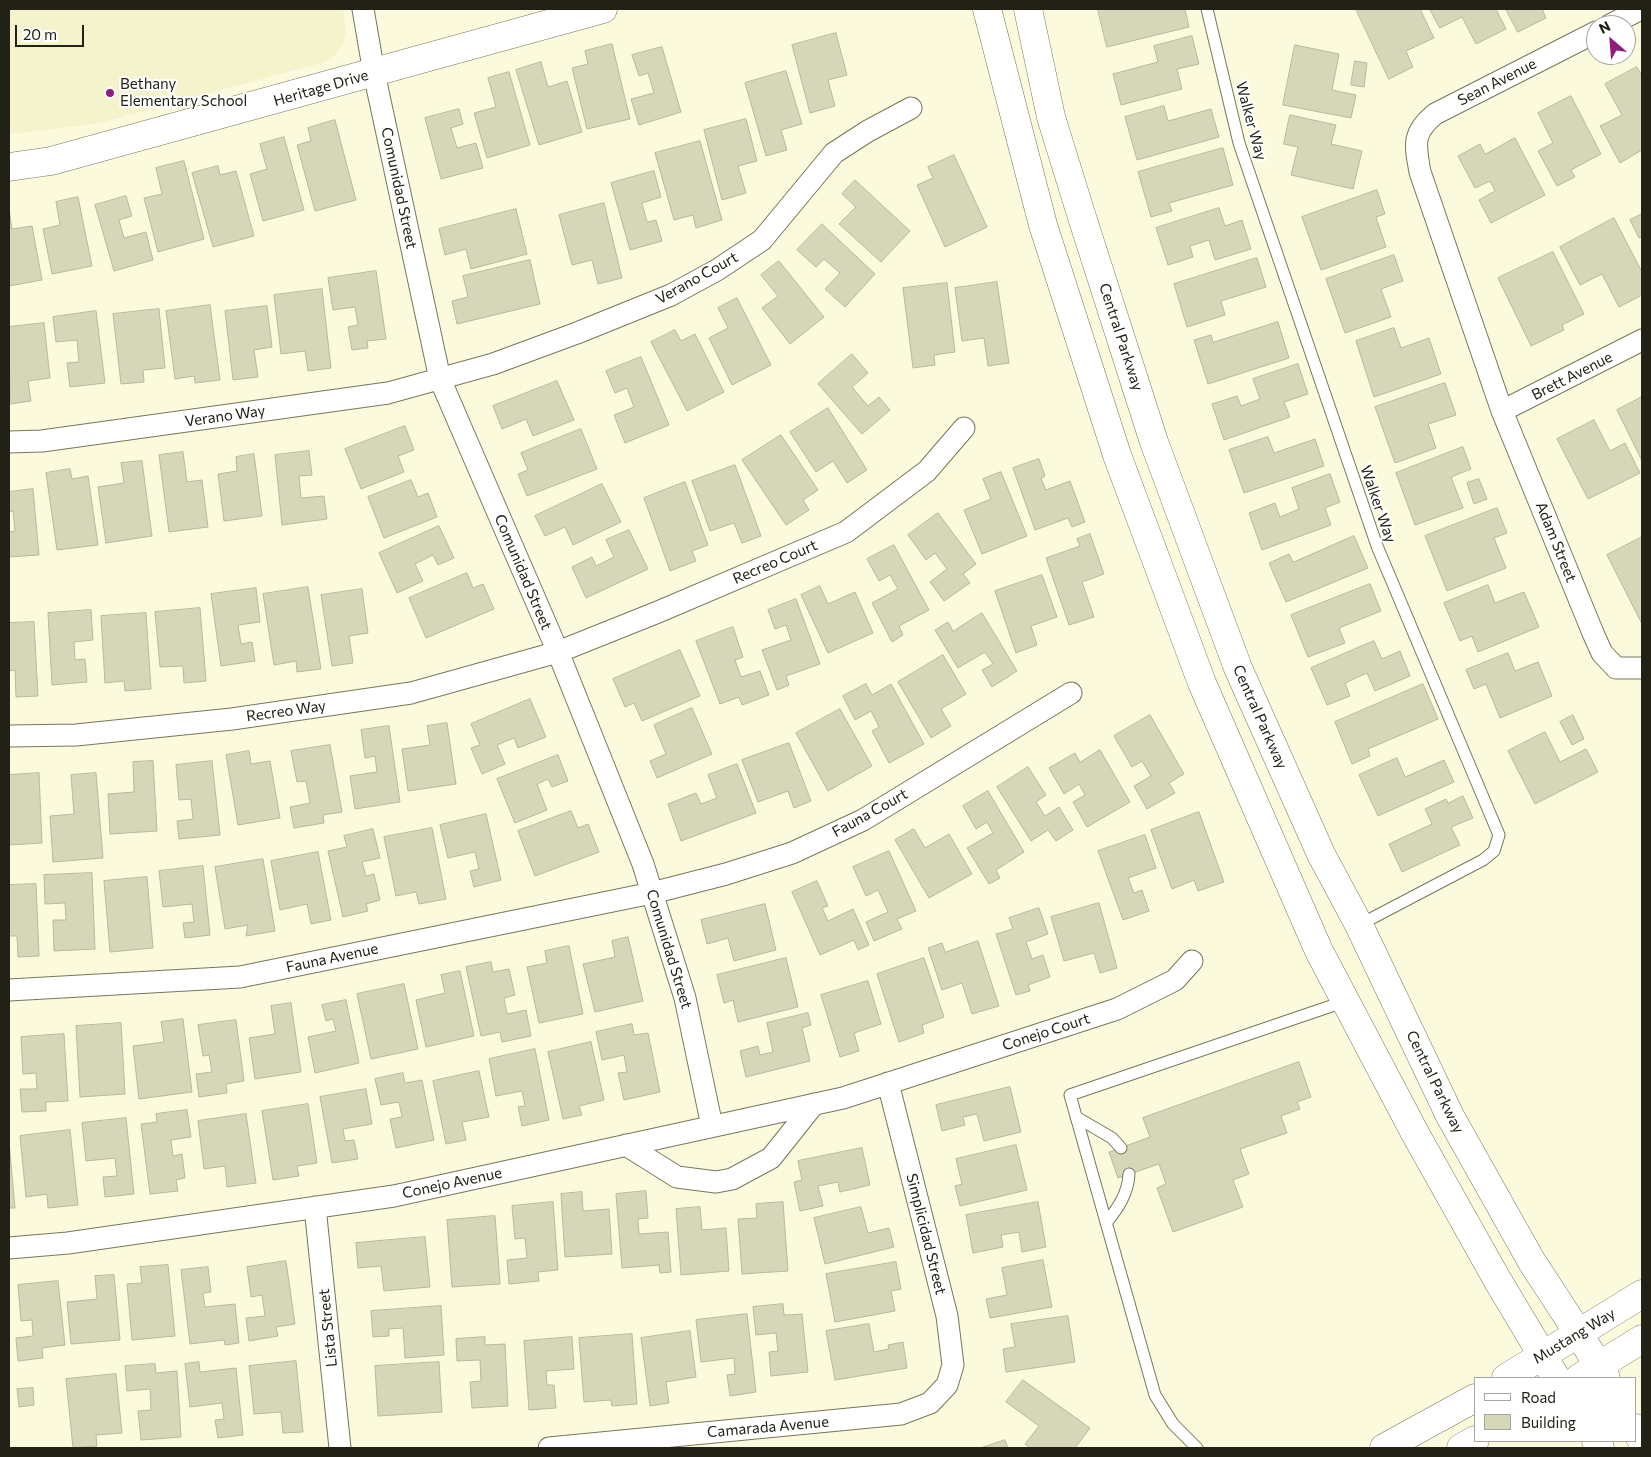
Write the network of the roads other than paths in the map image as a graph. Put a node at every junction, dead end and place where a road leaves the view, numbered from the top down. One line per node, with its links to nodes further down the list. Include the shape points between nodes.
1 (363, 9): 9 (street, Comunidad Street)
2 (602, 9): 9 (main road, Heritage Drive)
3 (987, 9): 26 (main road, via 1044,225 1117,455 1202,683 1319,951)
4 (1028, 9): 23 (main road, Central Parkway, via 1051,116 1158,451 1238,668 1322,854)
5 (1207, 9): 23 (lane, Walker Way, via 1239,143 1377,546 1499,835 1494,851 1483,860)
6 (1642, 9): 7 (street)
7 (1630, 15)
8 (1586, 37): 11 (street, Sean Avenue, via 1435,114 1420,126)
9 (374, 73): 12 (main road, Heritage Drive, via 51,161); 14 (street, Comunidad Street)
10 (911, 108): 14 (street, Verano Court, via 834,153 762,240 717,270 671,295 577,333 493,364)
11 (1416, 148): 15 (street, Adam Street, via 1420,172)
12 (9, 167)
13 (1642, 340): 15 (street, Brett Avenue)
14 (440, 379): 17 (street, Verano Way, via 388,393 42,441); 18 (street, Comunidad Street)
15 (1502, 411): 19 (street, Adam Street, via 1602,653 1616,668)
16 (964, 428): 18 (street, Recreo Court, via 927,472 846,532)
17 (9, 442)
18 (558, 652): 21 (street, Recreo Way, via 410,693 232,719 76,735); 22 (street, Comunidad Street)
19 (1642, 668)
20 (1071, 693): 22 (street, Fauna Court, via 863,820 792,853)
21 (9, 736)
22 (652, 893): 25 (street, Fauna Avenue, via 240,977); 30 (street, Comunidad Street, via 685,998)
23 (1359, 925): 38 (main road, Central Parkway, via 1450,1116 1532,1262)
24 (1192, 961): 27 (street, Conejo Court, via 1175,980 1116,1010)
25 (9, 990)
26 (1346, 1001): 29 (lane, via 1070,1095); 40 (main road, via 1416,1135)
27 (888, 1083): 28 (street, Conejo Avenue); 44 (street, Simplicidad Street, via 947,1316 953,1365)
28 (814, 1104): 30 (street, Conejo Avenue); 31 (street, via 771,1158 732,1179 716,1182 677,1177)
29 (1076, 1117): 32 (lane, via 1112,1138); 35 (lane)
30 (712, 1126): 31 (street, Conejo Avenue)
31 (626, 1145): 34 (street, Conejo Avenue, via 394,1196)
32 (1120, 1148)
33 (1129, 1174): 35 (lane, via 1122,1202)
34 (315, 1207): 36 (street, Conejo Avenue, via 68,1243); 49 (street, Lista Street)
35 (1106, 1223): 51 (lane, via 1155,1395 1173,1424)
36 (9, 1248)
37 (1642, 1294): 38 (main road, Mustang Way)
38 (1580, 1334): 40 (main road, Mustang Way); 41 (main road, Central Parkway)
39 (1642, 1339): 41 (main road)
40 (1542, 1356): 42 (main road, Mustang Way); 43 (main road)
41 (1594, 1374)
42 (1508, 1377)
43 (1555, 1377)
44 (947, 1385): 50 (street, Camarada Avenue, via 930,1403 900,1414)
45 (1474, 1399): 52 (main road)
46 (1636, 1430): 48 (main road)
47 (1474, 1441): 53 (main road)
48 (1642, 1441)
49 (340, 1448)
50 (549, 1448)
51 (1197, 1448)
52 (1384, 1448)
53 (1461, 1448)

